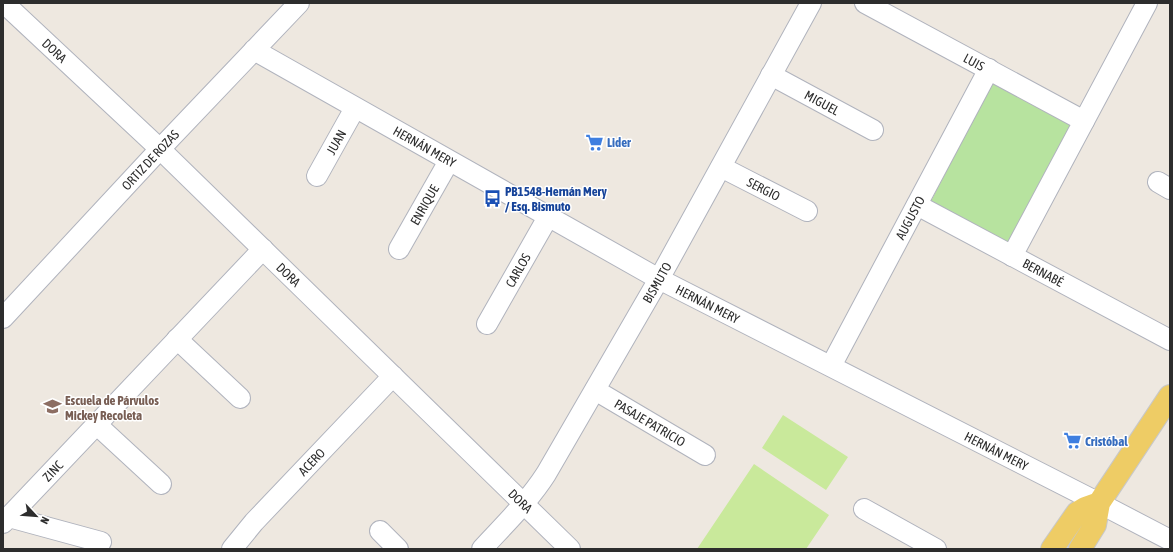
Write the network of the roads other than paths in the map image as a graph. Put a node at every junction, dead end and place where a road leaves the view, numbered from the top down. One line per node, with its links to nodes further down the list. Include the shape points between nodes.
1 (299, 3): 6 (street, ORTIZ DE ROZAS)
2 (811, 3): 8 (street, BISMUTO)
3 (865, 3): 7 (street, LUIS)
4 (1147, 3): 10 (street)
5 (4, 4): 12 (street, DORA)
6 (254, 50): 9 (street, HERNÁN MERY); 12 (street, ORTIZ DE ROZAS)
7 (989, 69): 10 (street, LUIS); 16 (street, AUGUSTO)
8 (771, 75): 11 (street, MIGUEL); 14 (street, BISMUTO)
9 (355, 108): 13 (street, HERNÁN MERY); 15 (street, JUAN)
10 (1084, 121): 21 (street)
11 (873, 130)
12 (160, 149): 19 (street, DORA); 23 (street, ORTIZ DE ROZAS)
13 (449, 161): 18 (street, HERNÁN MERY); 20 (street, ENRIQUE)
14 (721, 167): 17 (street, SERGIO); 22 (street, BISMUTO)
15 (317, 176)
16 (916, 205): 21 (street, BERNABÉ); 27 (street, AUGUSTO)
17 (807, 211)
18 (548, 217): 22 (street, HERNÁN MERY); 24 (street, CARLOS)
19 (263, 248): 25 (street, ZINC); 28 (street, DORA)
20 (399, 249)
21 (1012, 256): 26 (street, BERNABÉ)
22 (659, 279): 27 (street, HERNÁN MERY); 29 (street, BISMUTO)
23 (3, 318)
24 (487, 324)
25 (177, 339): 31 (street); 32 (street, ZINC)
26 (1170, 340)
27 (830, 366): 35 (street, HERNÁN MERY)
28 (393, 376): 36 (street, DORA); 42 (street, ACERO, via 254,522)
29 (595, 390): 33 (street, PASAJE PATRICIO); 36 (street, BISMUTO, via 546,474)
30 (1170, 396): 35 (main road)
31 (240, 398)
32 (96, 424): 34 (street); 38 (street, ZINC)
33 (704, 455)
34 (162, 484)
35 (1099, 503): 40 (street, HERNÁN MERY); 47 (main road, via 1077,513); 48 (main road, via 1095,525)
36 (524, 504): 44 (street, BISMUTO); 45 (street, DORA)
37 (864, 509): 46 (street)
38 (6, 520): 41 (street, ZINC)
39 (380, 531): 43 (street)
40 (1170, 540)
41 (101, 542)
42 (232, 549)
43 (398, 549)
44 (482, 549)
45 (570, 549)
46 (936, 549)
47 (1052, 549)
48 (1080, 549)

